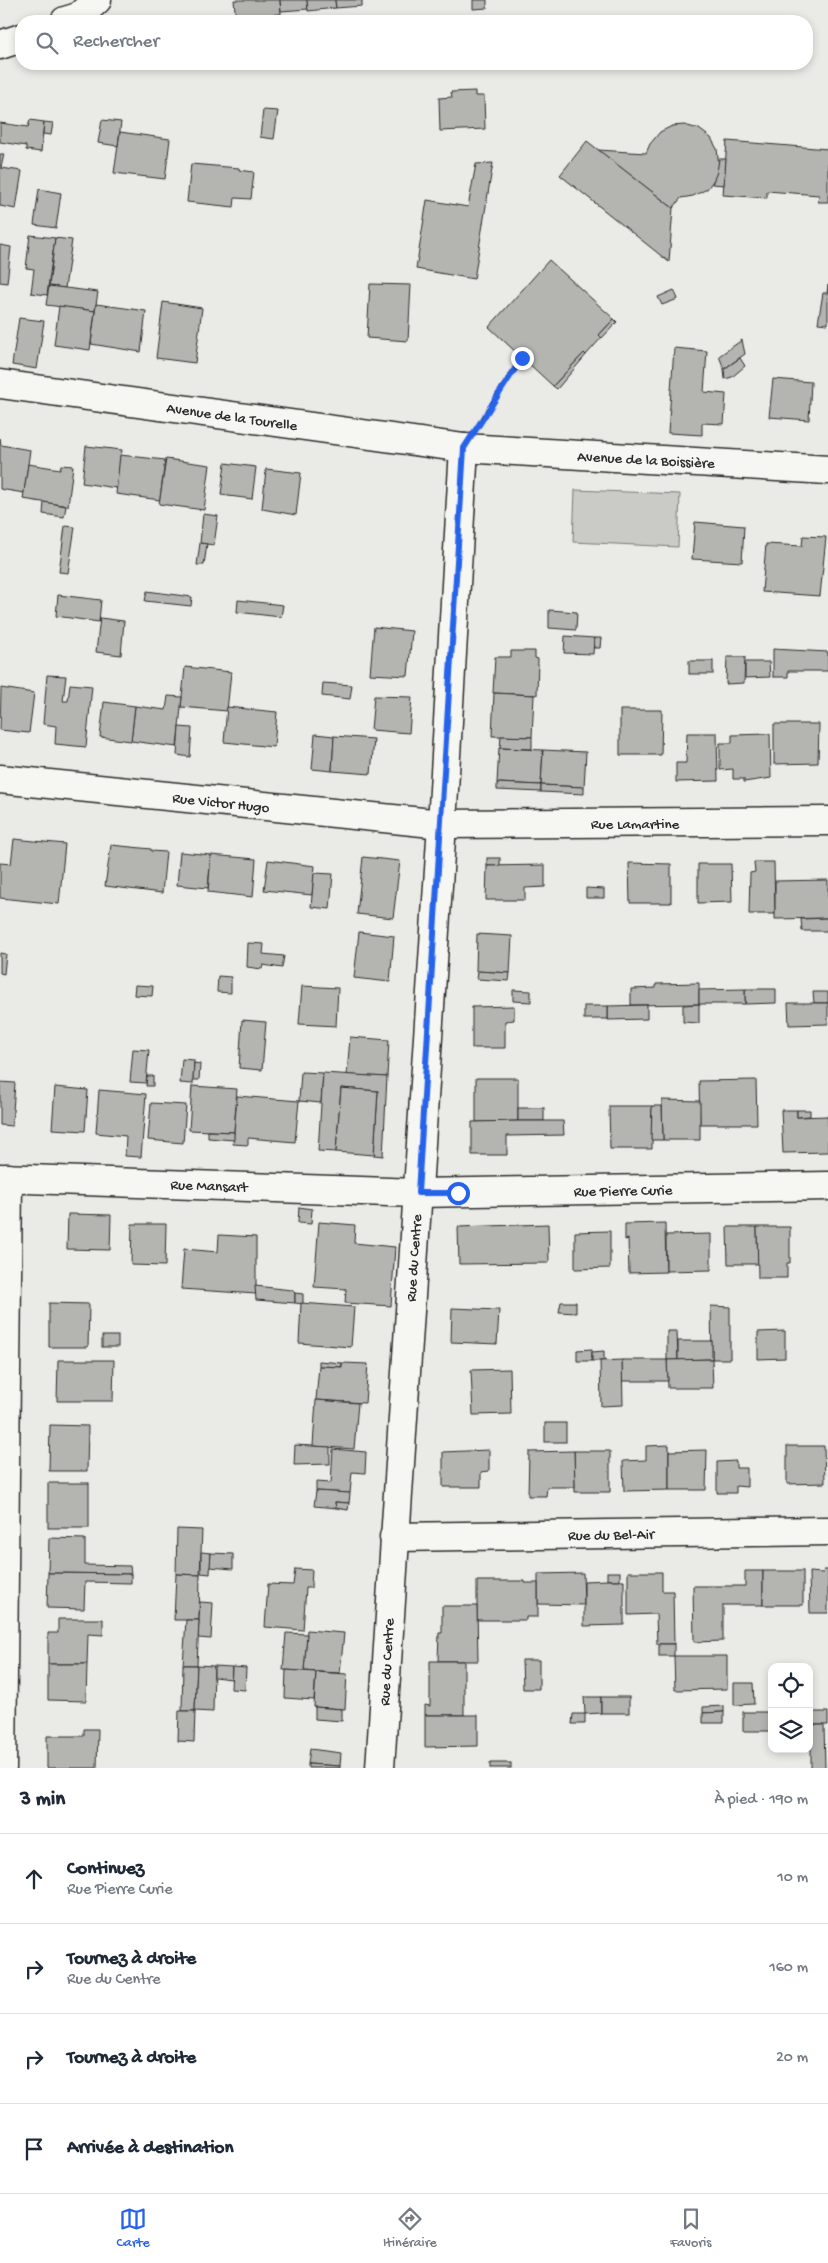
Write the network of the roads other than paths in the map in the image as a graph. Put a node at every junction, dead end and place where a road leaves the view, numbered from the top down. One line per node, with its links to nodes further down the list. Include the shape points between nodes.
1 (97, 0): 2 (street)
2 (79, 15)
3 (15, 40): 4 (street)
4 (0, 45)
5 (0, 384): 6 (street, Avenue de la Tourelle)
6 (464, 448): 7 (street, Avenue de la Boissière); 10 (street, Rue du Centre)
7 (828, 470)
8 (0, 779): 10 (street, Rue Victor Hugo)
9 (828, 821): 10 (street, Rue Lamartine)
10 (442, 824): 13 (street, Rue du Centre)
11 (4, 1178): 13 (street, Rue Mansart); 16 (street)
12 (828, 1186): 13 (street, Rue Pierre Curie)
13 (418, 1193): 15 (street, Rue du Centre)
14 (828, 1531): 15 (street, Rue du Bel-Air)
15 (394, 1537): 17 (street, Rue du Centre)
16 (2, 1768)
17 (380, 1768)

